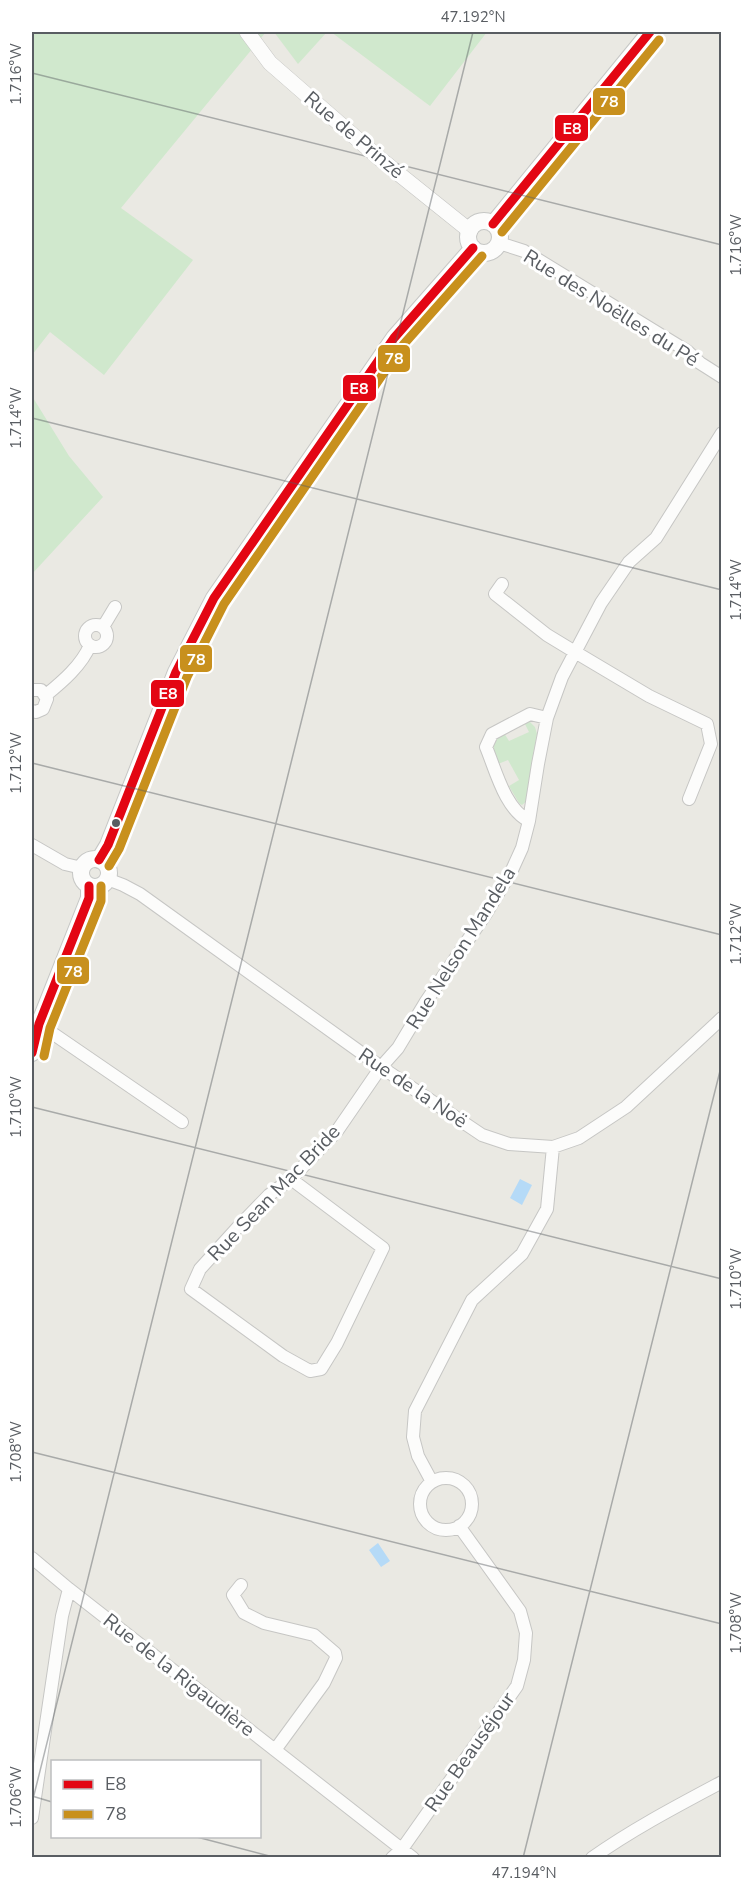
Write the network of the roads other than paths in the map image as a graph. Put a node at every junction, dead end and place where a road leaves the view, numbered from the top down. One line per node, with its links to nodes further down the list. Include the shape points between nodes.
1 (247, 32): 4 (street, Rue de Prinzé, via 270,63)
2 (650, 32): 3 (main road)
3 (493, 224): 4 (main road, via 480,222); 5 (main road, via 499,232)
4 (470, 231): 6 (main road, via 468,238)
5 (499, 243): 6 (main road, via 489,253); 7 (street, Rue des Noëlles du Pé, via 524,251 687,351)
6 (473, 248): 19 (main road, via 394,338 214,598 176,672)
7 (722, 377)
8 (722, 433): 11 (street, Rue Nelson Mandela, via 656,538 629,562 601,603)
9 (502, 584): 11 (street, via 495,594)
10 (115, 608): 13 (street, via 103,627 93,625 87,629 85,640 90,645 86,655)
11 (574, 652): 15 (street, Rue Nelson Mandela); 16 (street, via 707,724 711,744)
12 (32, 690): 13 (street, via 41,690)
13 (45, 695): 14 (street, via 43,709)
14 (32, 711)
15 (547, 718): 17 (street, Rue Nelson Mandela); 17 (street, via 530,714 492,734 486,747 510,802 519,816)
16 (689, 799)
17 (530, 821): 26 (street, Rue Nelson Mandela, via 512,870 487,912 398,1048)
18 (32, 845): 20 (street, via 65,864)
19 (99, 860): 20 (main road, via 87,862); 21 (main road, via 108,870)
20 (82, 868): 22 (main road, via 83,880)
21 (107, 879): 22 (main road, via 102,885); 26 (street, Rue de la Noë, via 140,894)
22 (89, 886): 24 (main road, via 89,898)
23 (722, 1018): 28 (street, Rue de la Noë, via 626,1107 579,1138)
24 (39, 1024): 25 (main road); 27 (street)
25 (32, 1053)
26 (381, 1067): 28 (street, Rue de la Noë, via 482,1135 509,1144); 29 (street, Rue Sean Mac Bride, via 337,1131)
27 (182, 1122)
28 (553, 1147): 30 (street, via 548,1209 522,1254 472,1300 415,1411 413,1437)
29 (291, 1179): 29 (street, Rue Sean Mac Bride, via 382,1248 337,1343 321,1369 310,1371 191,1289 200,1269 239,1226)
30 (432, 1482): 31 (street, via 421,1496 426,1521 442,1530); 31 (street, via 447,1477 463,1483 468,1490 470,1514)
31 (459, 1526): 39 (street, Rue Beauséjour, via 520,1611 526,1633 525,1660 517,1686)
32 (32, 1558): 34 (street, Rue de la Rigaudière)
33 (242, 1585): 35 (street, via 233,1595 244,1613 264,1623 314,1635 336,1658 324,1683)
34 (69, 1589): 35 (street, Rue de la Rigaudière); 37 (street)
35 (275, 1750): 39 (street, Rue de la Rigaudière)
36 (722, 1782): 41 (street)
37 (34, 1787): 38 (street)
38 (32, 1818)
39 (397, 1853): 40 (street, Rue de la Rigaudière)
40 (413, 1857)
41 (592, 1857)

